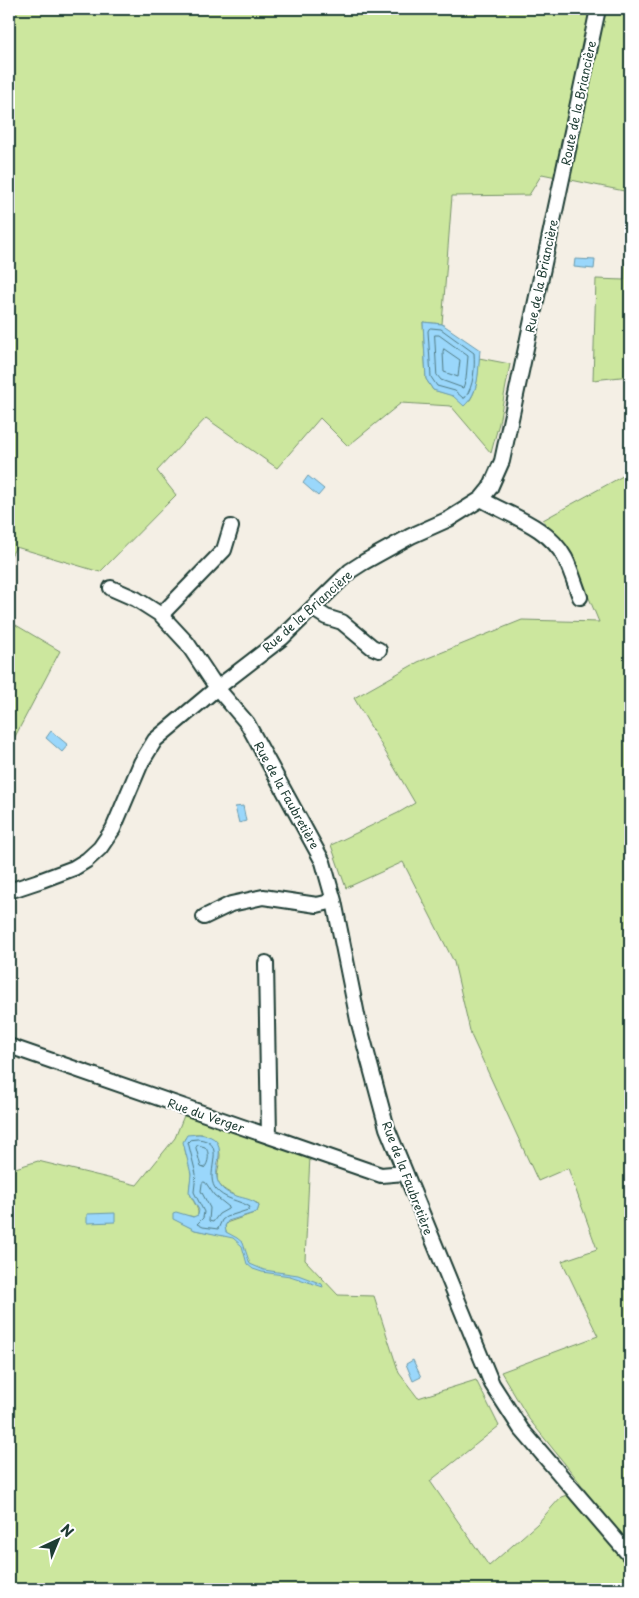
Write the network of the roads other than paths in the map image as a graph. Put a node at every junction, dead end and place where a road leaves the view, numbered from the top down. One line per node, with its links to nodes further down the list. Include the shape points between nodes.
1 (598, 9): 2 (street, Route de la Briancière)
2 (558, 196): 3 (street, Rue de la Briancière, via 502,461 490,488)
3 (481, 498): 6 (street, via 534,525 552,542 564,556); 7 (street, Rue de la Briancière, via 449,519 411,536 350,571)
4 (231, 527): 8 (street, via 224,550)
5 (111, 588): 8 (street, Rue de la Faubretière)
6 (580, 597)
7 (312, 608): 9 (street, via 342,622); 10 (street, Rue de la Briancière, via 282,638)
8 (161, 616): 10 (street, Rue de la Faubretière, via 187,643)
9 (379, 650)
10 (216, 688): 11 (street, Rue de la Briancière, via 155,740 141,763 121,814 100,848 74,868); 12 (street, Rue de la Faubretière, via 247,723 323,862)
11 (9, 891)
12 (334, 901): 13 (street, via 317,905 263,897 231,904); 17 (street, Rue de la Faubretière, via 358,1020 387,1128)
13 (204, 917)
14 (266, 963): 16 (street)
15 (9, 1046): 16 (street, Rue du Verger)
16 (269, 1136): 17 (street, Rue du Verger, via 381,1175)
17 (405, 1173): 18 (street, Rue de la Faubretière, via 492,1384 521,1429)
18 (630, 1556)

